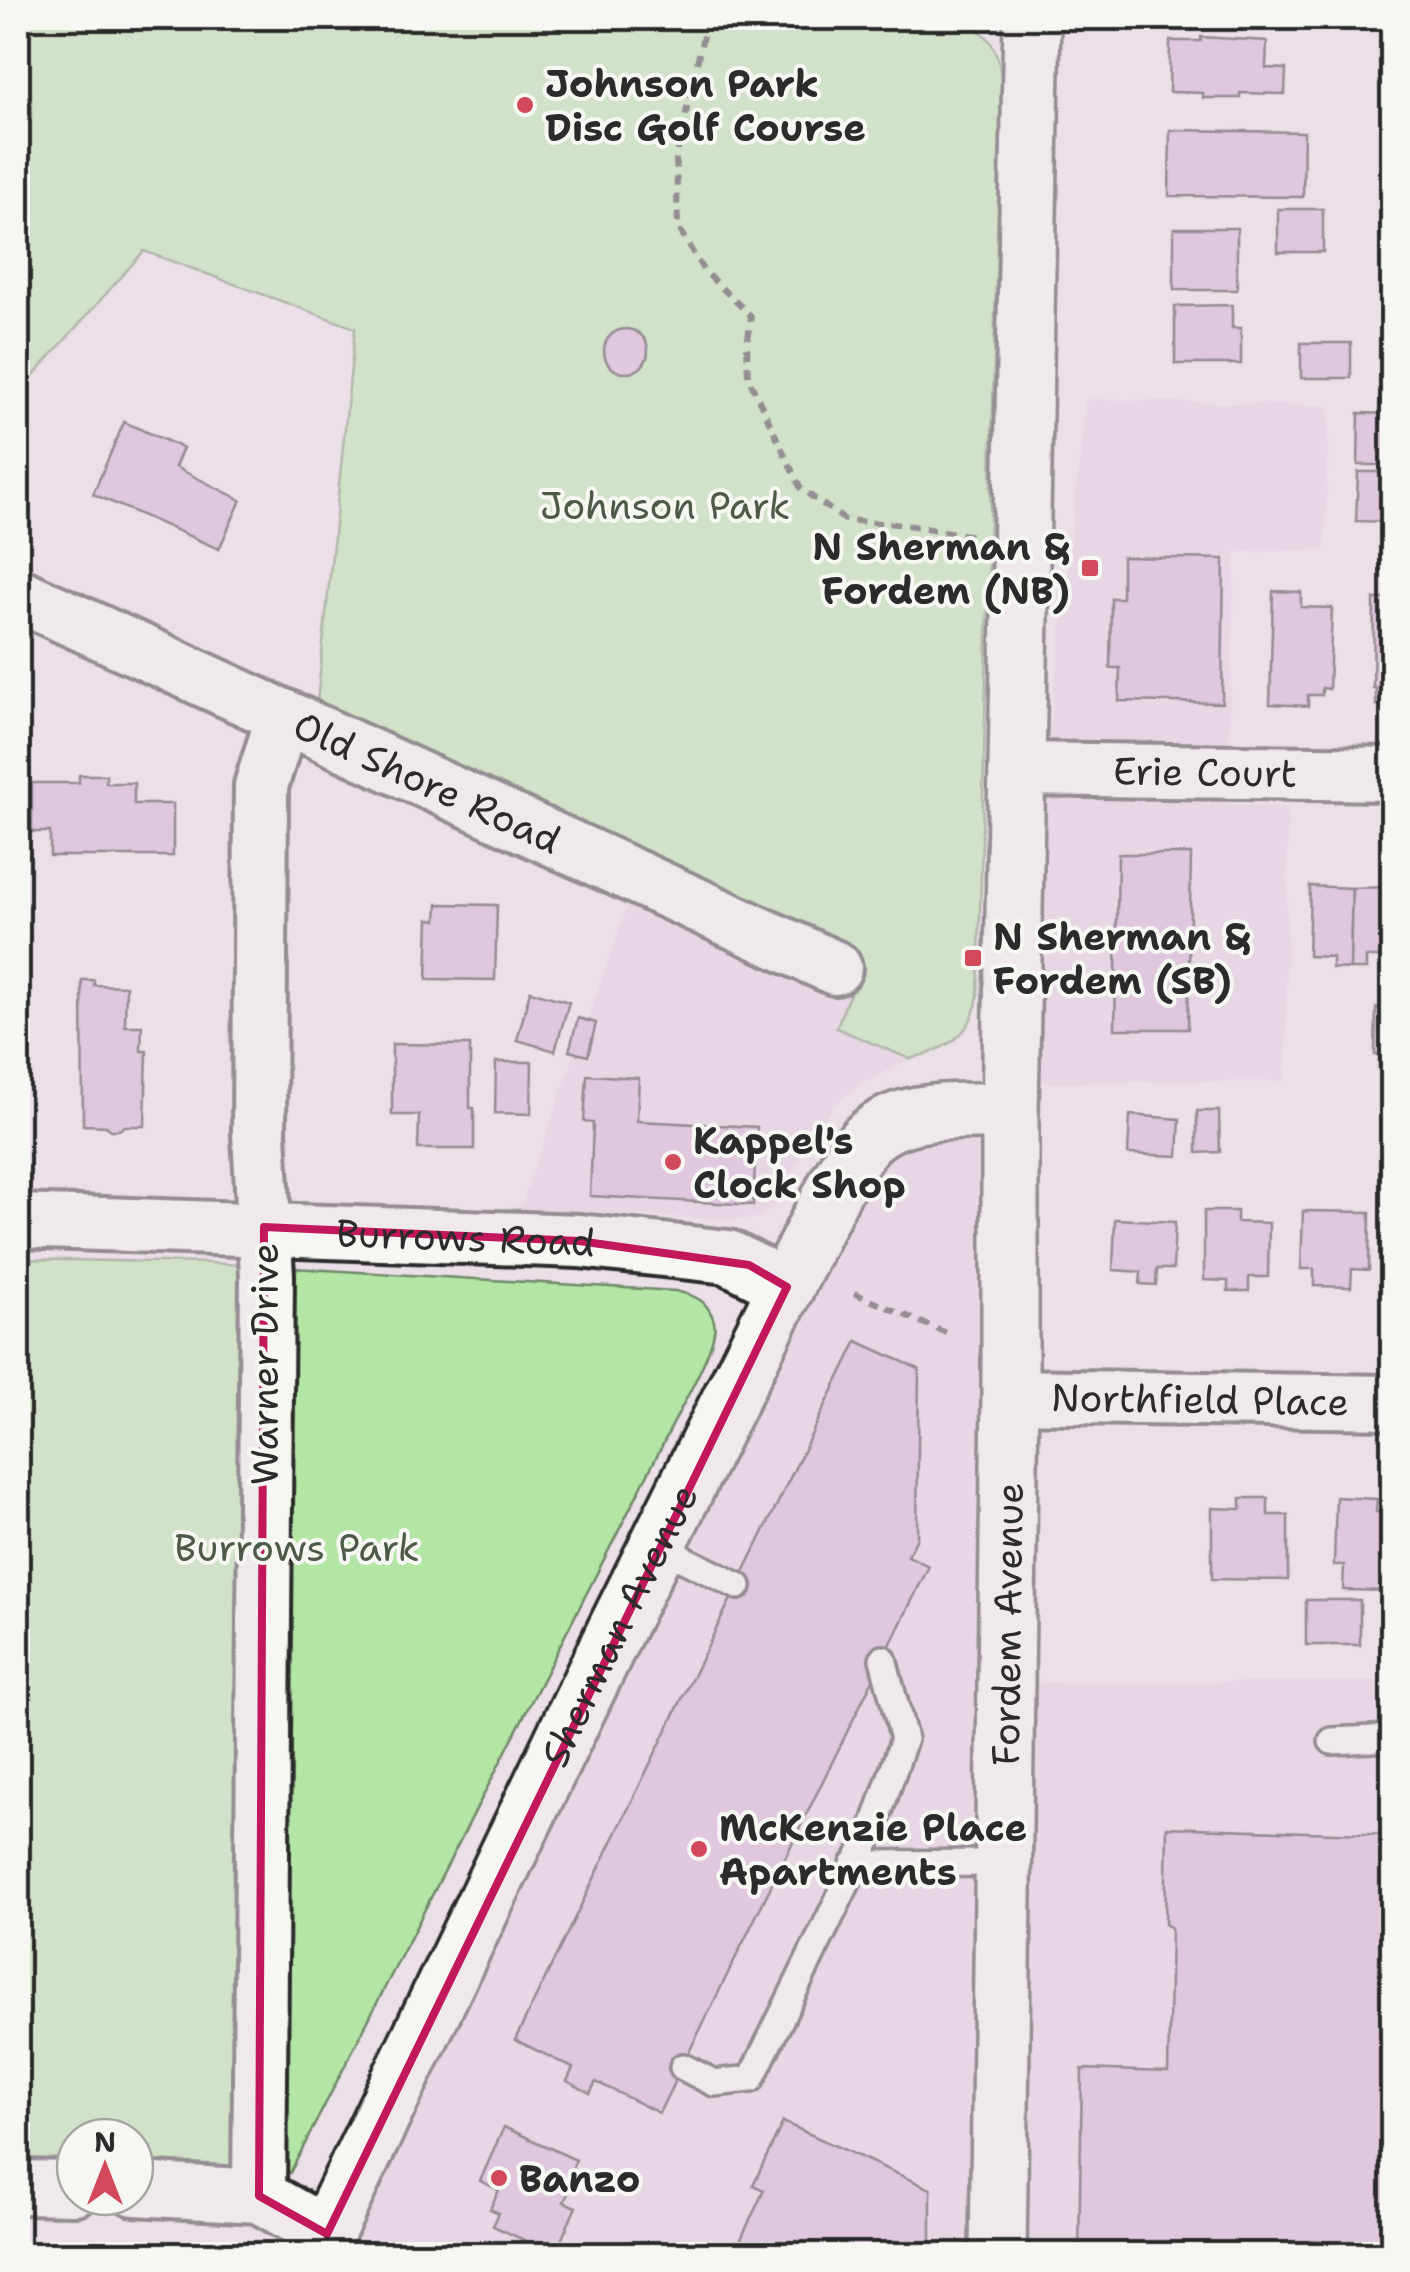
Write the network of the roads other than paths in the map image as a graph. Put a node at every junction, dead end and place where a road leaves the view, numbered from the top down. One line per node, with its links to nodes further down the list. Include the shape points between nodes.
1 (1032, 18): 4 (street, Fordem Avenue)
2 (18, 595): 3 (street, Old Shore Road)
3 (283, 716): 6 (street, Old Shore Road); 9 (street, Warner Drive, via 262,786 258,1134)
4 (1017, 769): 5 (street, Erie Court); 7 (street, Fordem Avenue)
5 (1392, 774)
6 (835, 968)
7 (1010, 1112): 10 (street, Sherman Avenue, via 917,1115 863,1143); 11 (street, Fordem Avenue)
8 (18, 1221): 9 (street, Burrows Road)
9 (264, 1228): 10 (street, Burrows Road, via 579,1241 728,1257); 24 (street, Warner Drive)
10 (787, 1287): 13 (street, Sherman Avenue)
11 (1010, 1396): 12 (street, Northfield Place); 18 (street, Fordem Avenue)
12 (1392, 1402)
13 (657, 1546): 14 (lane); 25 (street, Sherman Avenue)
14 (738, 1586)
15 (883, 1659): 19 (lane, via 904,1739)
16 (1392, 1738): 17 (lane)
17 (1332, 1740)
18 (1004, 1863): 19 (lane); 26 (street, Fordem Avenue)
19 (854, 1864): 20 (lane, via 751,2079 714,2083)
20 (682, 2066)
21 (18, 2187): 22 (street)
22 (55, 2188)
23 (155, 2190): 24 (street)
24 (258, 2196): 25 (street)
25 (322, 2244)
26 (998, 2254)

